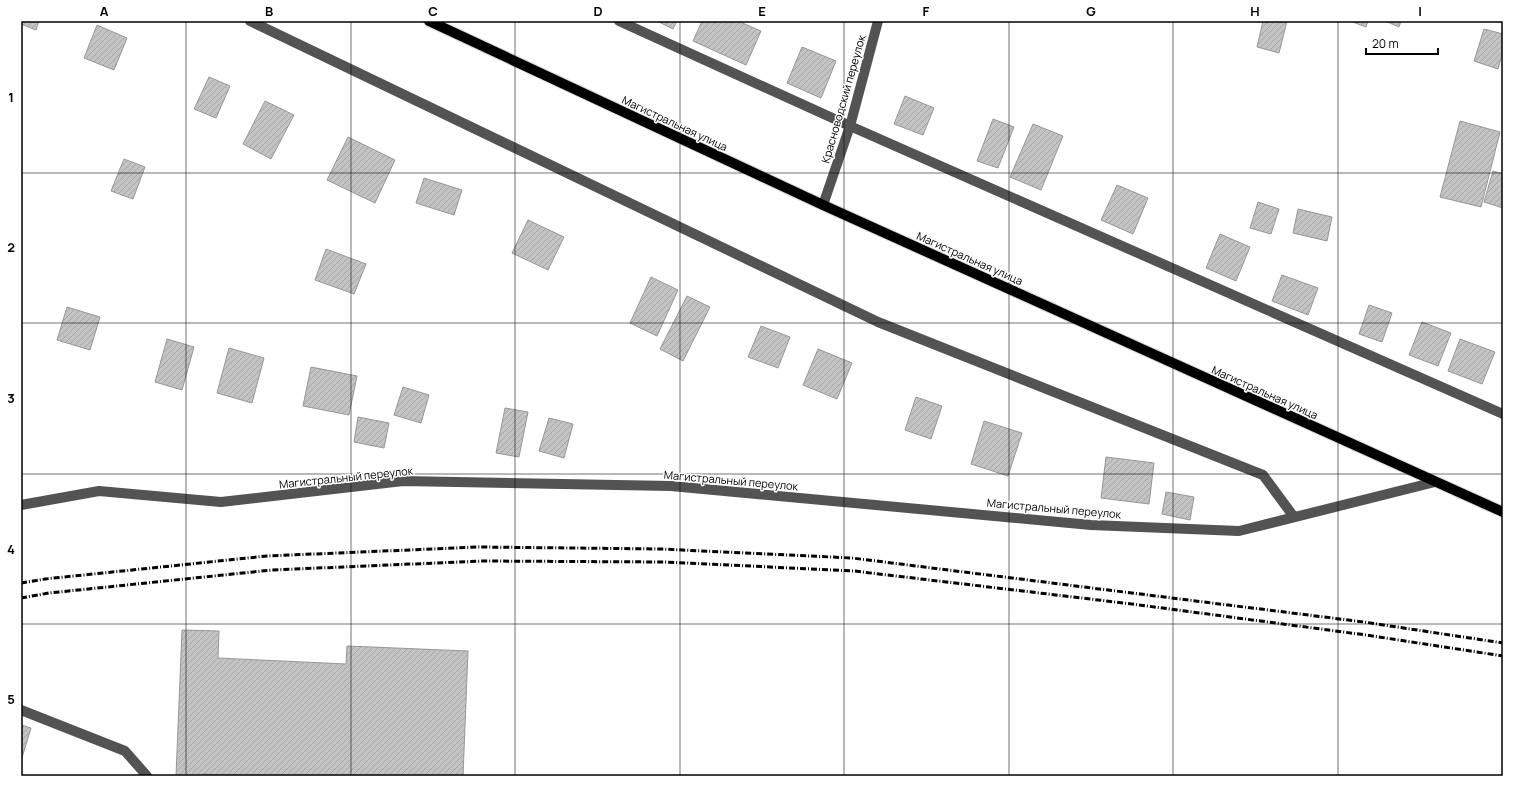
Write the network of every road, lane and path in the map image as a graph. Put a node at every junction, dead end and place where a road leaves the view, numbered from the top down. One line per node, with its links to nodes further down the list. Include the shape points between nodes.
1 (250, 21): 11 (street, via 878,322 1263,475)
2 (429, 21): 6 (main road, Магистральная улица)
3 (619, 21): 5 (street)
4 (878, 21): 5 (street, Красноводский переулок)
5 (850, 126): 6 (street, Красноводский переулок); 7 (street)
6 (823, 205): 8 (main road, Магистральная улица)
7 (1503, 414)
8 (1435, 482): 10 (main road, Магистральная улица); 11 (street, Магистральный переулок)
9 (21, 504): 11 (street, Магистральный переулок, via 99,492 221,502 403,481 671,486 1091,525 1239,531)
10 (1503, 512)
11 (1294, 517)
12 (21, 710): 13 (street, via 125,751)
13 (147, 776)

